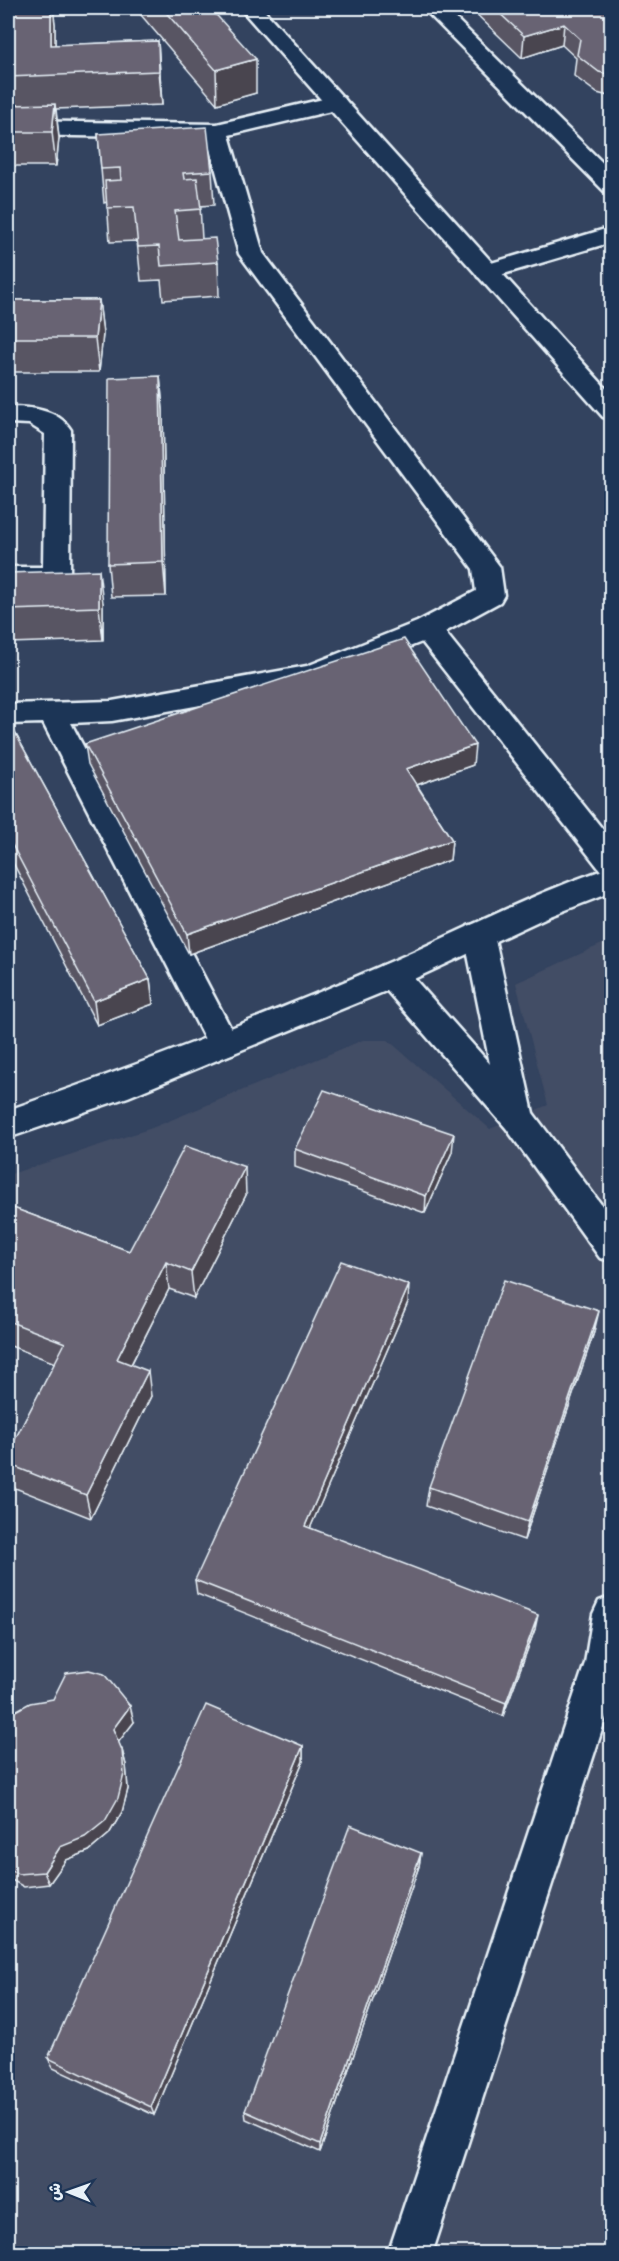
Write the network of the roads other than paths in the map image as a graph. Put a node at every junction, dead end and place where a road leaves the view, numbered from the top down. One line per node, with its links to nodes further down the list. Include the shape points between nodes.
1 (251, 8): 3 (street)
2 (433, 8): 6 (street)
3 (336, 103): 5 (street); 8 (street)
4 (8, 128): 5 (street)
5 (217, 131): 12 (street, via 251,254 486,567 489,595)
6 (612, 186)
7 (612, 234): 8 (street)
8 (488, 272): 9 (street)
9 (612, 411)
10 (8, 415): 11 (street, via 33,416 58,430 56,576)
11 (8, 576)
12 (427, 629): 13 (street, via 312,675 112,711); 15 (street)
13 (52, 713): 14 (street); 19 (street)
14 (8, 714)
15 (612, 863)
16 (612, 879): 17 (street)
17 (479, 935): 18 (street); 20 (street)
18 (392, 975): 19 (street); 20 (street)
19 (223, 1044): 21 (street)
20 (518, 1118): 22 (street)
21 (8, 1124)
22 (612, 1247)
23 (612, 1614): 24 (street, via 604,1663)
24 (410, 2253)

